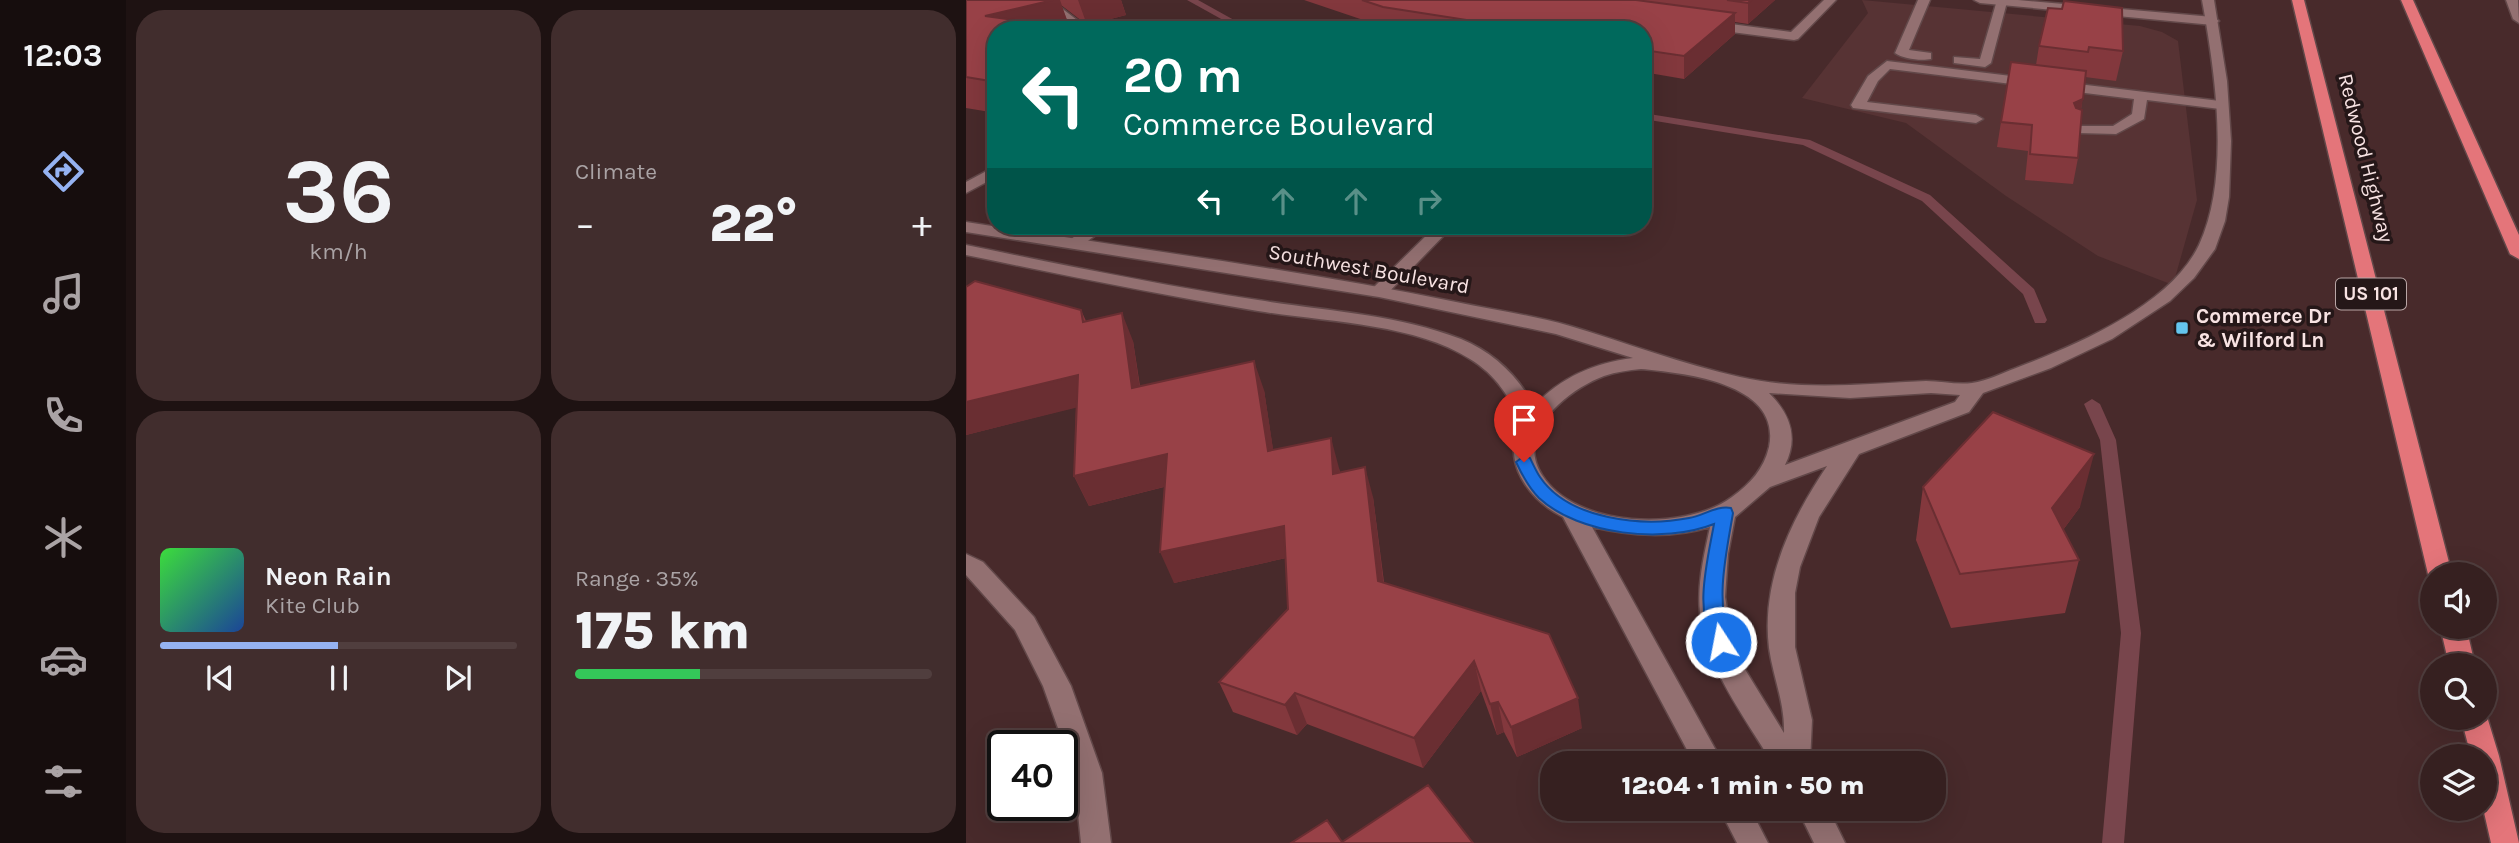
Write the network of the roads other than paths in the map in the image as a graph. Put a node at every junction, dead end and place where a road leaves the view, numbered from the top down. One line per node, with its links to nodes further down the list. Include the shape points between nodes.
1 (1044, 0): 12 (street)
2 (1830, 0): 14 (street, via 1794,36)
3 (1924, 0): 9 (street, via 1901,54 1984,63)
4 (1980, 0): 9 (street)
5 (2208, 0): 13 (street)
6 (2407, 0): 15 (highway)
7 (2417, 0): 15 (highway)
8 (2512, 0): 11 (street)
9 (2001, 2): 13 (street)
10 (2298, 5): 39 (highway, Redwood Highway / US 101)
11 (2519, 19)
12 (1072, 21)
13 (2213, 21): 17 (street)
14 (1701, 23)
15 (2424, 36): 29 (highway)
16 (2141, 95): 17 (street); 18 (street, via 1887,65 1872,79 1858,104); 19 (street, via 2139,116 2116,130)
17 (2220, 105): 33 (street, via 2225,148 2217,222 2206,248 2186,275 2125,325 2042,365)
18 (1976, 118)
19 (2078, 129)
20 (987, 176): 21 (street)
21 (966, 188)
22 (966, 227): 23 (street, Southwest Boulevard)
23 (987, 230)
24 (1024, 235): 27 (street, Southwest Boulevard)
25 (1086, 235): 27 (street)
26 (1436, 235): 30 (street)
27 (1075, 242): 30 (street, Southwest Boulevard)
28 (966, 250): 34 (street, via 1144,287 1440,339 1475,354 1504,377 1525,402)
29 (2519, 254)
30 (1379, 292): 31 (street, Southwest Boulevard, via 1560,329)
31 (1675, 365): 32 (street); 34 (street, via 1641,363 1593,373 1566,387)
32 (1739, 383): 33 (street, via 1820,391); 36 (street, via 1776,411 1782,430 1781,450)
33 (1975, 389): 35 (street, via 1962,407)
34 (1531, 423): 37 (street, via 1524,462 1532,480)
35 (1850, 450): 36 (street); 43 (street, via 1807,513 1783,596 1782,645 1798,720)
36 (1762, 482): 38 (street)
37 (1571, 510): 38 (street, via 1633,528 1674,527); 41 (street)
38 (1724, 513): 42 (street, via 1713,580 1714,624 1727,659)
39 (2437, 562)
40 (966, 563): 47 (street, via 1025,624 1057,687 1087,773)
41 (1702, 751)
42 (1780, 751)
43 (1797, 751)
44 (2497, 803): 50 (highway)
45 (1741, 821): 48 (street)
46 (1819, 821): 49 (street)
47 (1096, 843)
48 (1753, 843)
49 (1830, 843)
50 (2507, 843)

